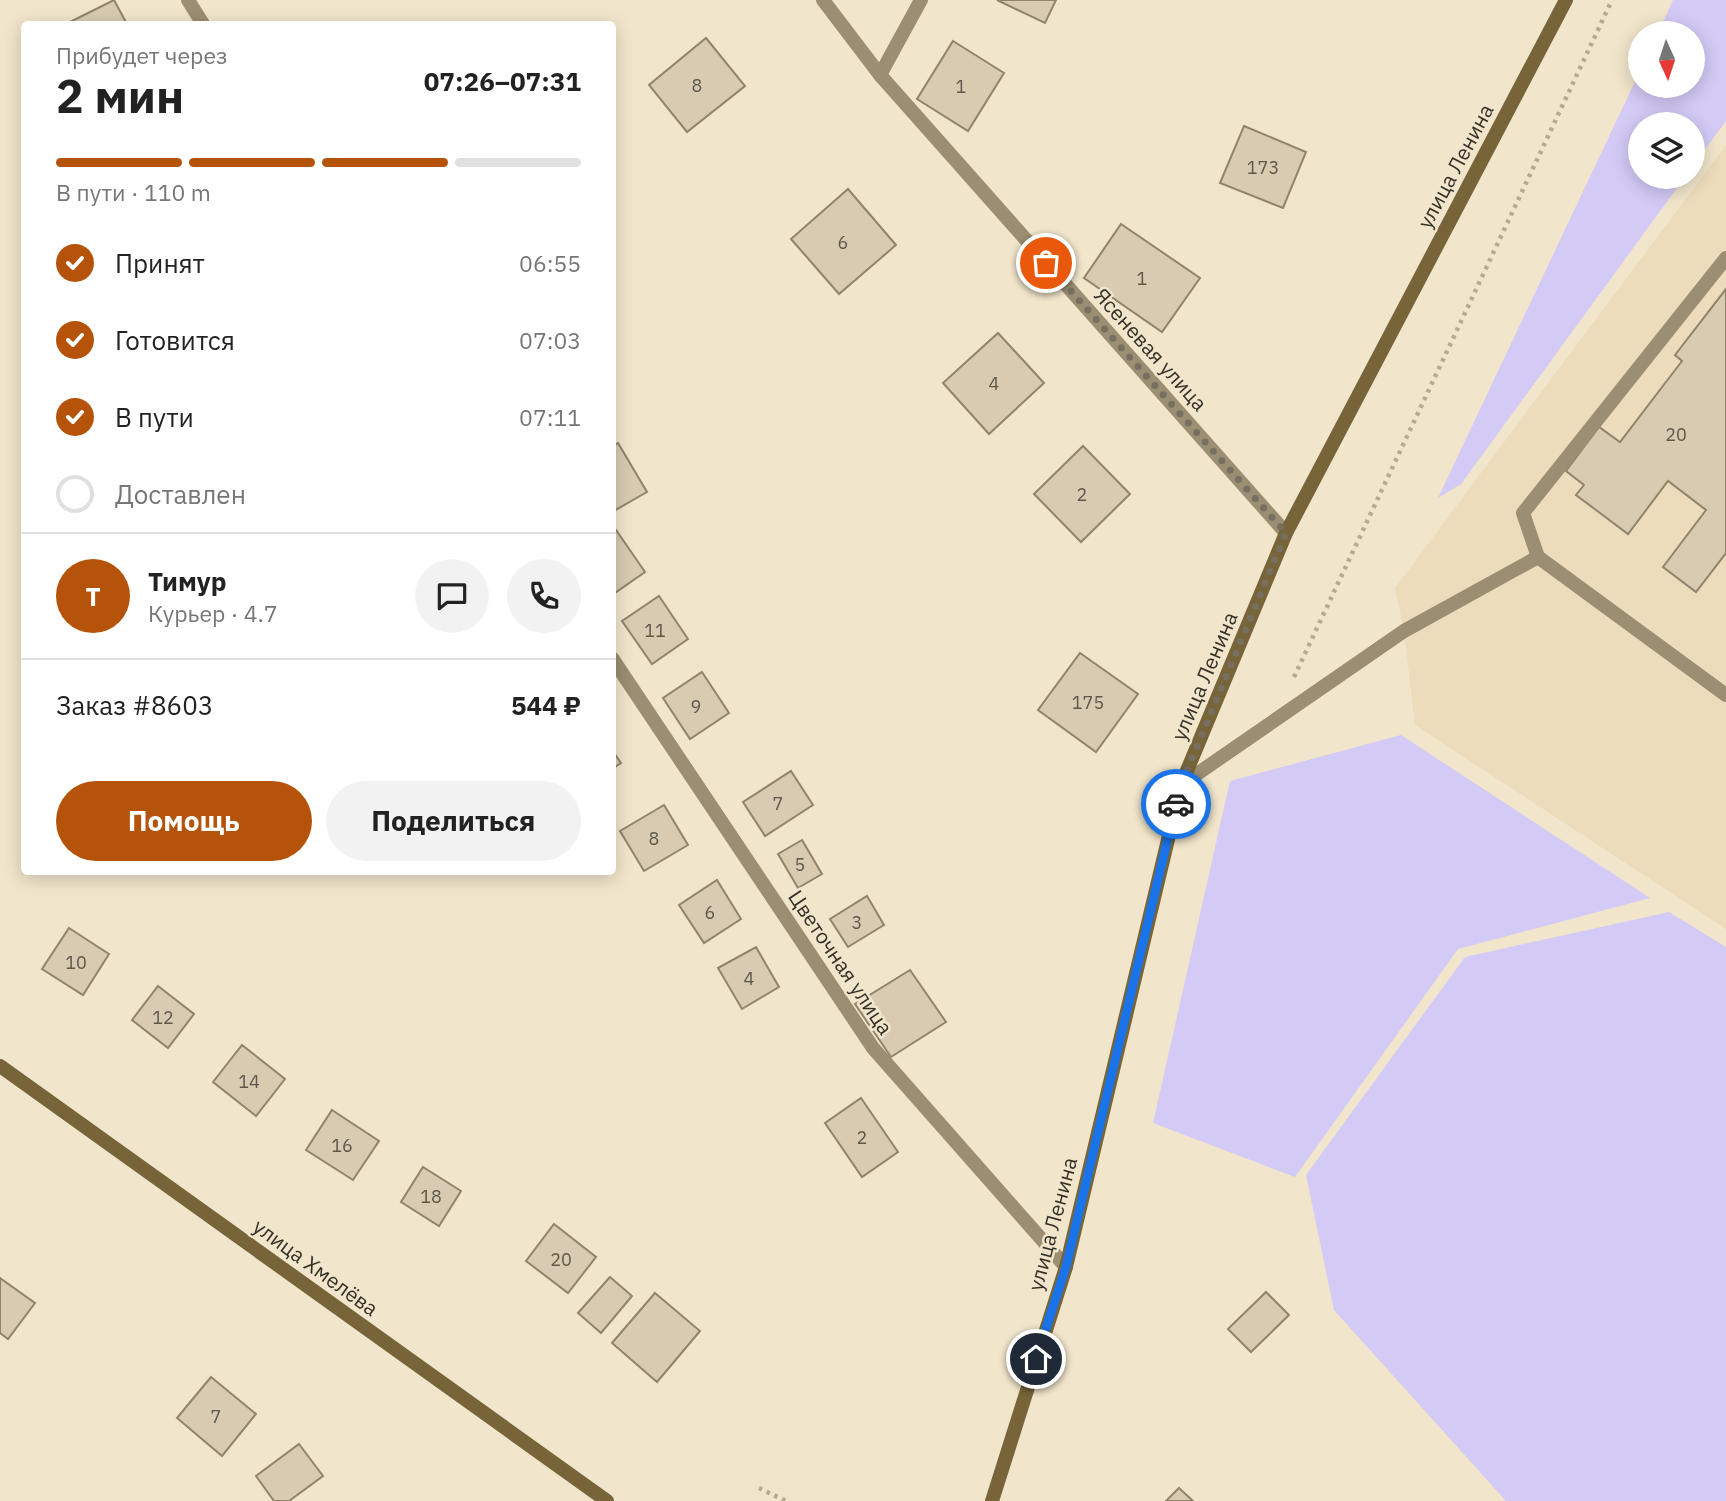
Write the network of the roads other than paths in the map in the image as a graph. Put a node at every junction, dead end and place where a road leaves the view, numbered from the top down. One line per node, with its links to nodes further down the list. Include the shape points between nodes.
1 (188, 0): 5 (street)
2 (823, 0): 6 (street, Ясеневая улица)
3 (921, 0): 6 (street)
4 (1566, 0): 8 (main road, улица Ленина)
5 (201, 21)
6 (880, 75): 8 (street, Ясеневая улица)
7 (1726, 258): 9 (street, via 1523,513)
8 (1286, 533): 12 (main road, улица Ленина)
9 (1538, 557): 11 (street); 12 (street, via 1404,631)
10 (616, 664): 14 (street, Цветочная улица, via 873,1048)
11 (1726, 695)
12 (1181, 785): 14 (main road, улица Ленина)
13 (0, 1066): 15 (main road, улица Хмелёва)
14 (1066, 1267): 16 (main road, улица Ленина)
15 (607, 1501)
16 (992, 1501)

